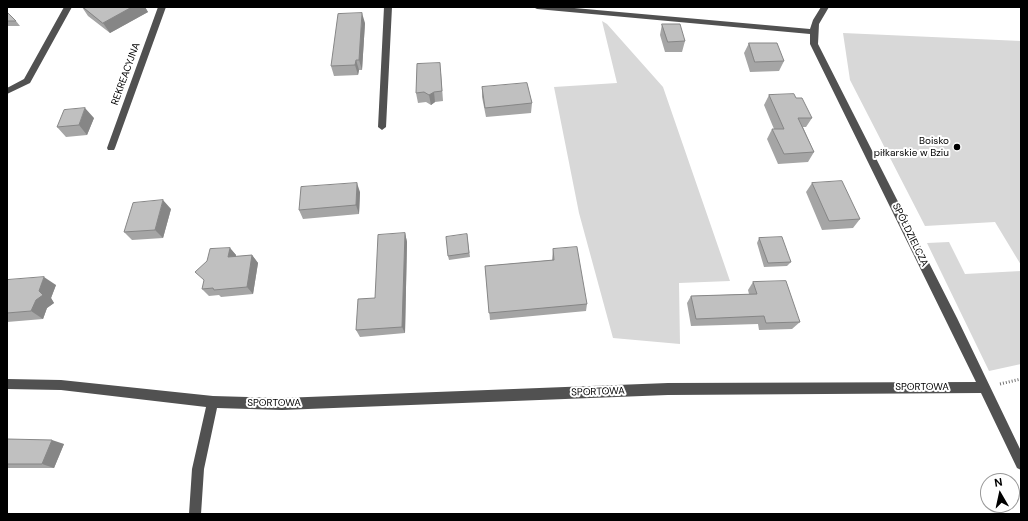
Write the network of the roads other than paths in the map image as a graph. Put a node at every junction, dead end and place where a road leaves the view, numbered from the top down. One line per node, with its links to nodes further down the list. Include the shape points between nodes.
1 (68, 7): 7 (street, via 27,81)
2 (162, 7): 9 (street, REKREACYJNA)
3 (388, 7): 8 (street)
4 (537, 7): 6 (street)
5 (825, 7): 6 (street, via 815,21)
6 (812, 32): 11 (street, SPÓŁDZIELCZA, via 814,44)
7 (7, 91)
8 (382, 127)
9 (111, 148)
10 (7, 384): 12 (street, SPORTOWA, via 62,385)
11 (984, 387): 12 (street, SPORTOWA, via 668,389 282,404); 13 (street, SPÓŁDZIELCZA)
12 (213, 402): 14 (street, via 198,469)
13 (1021, 464)
14 (195, 514)

